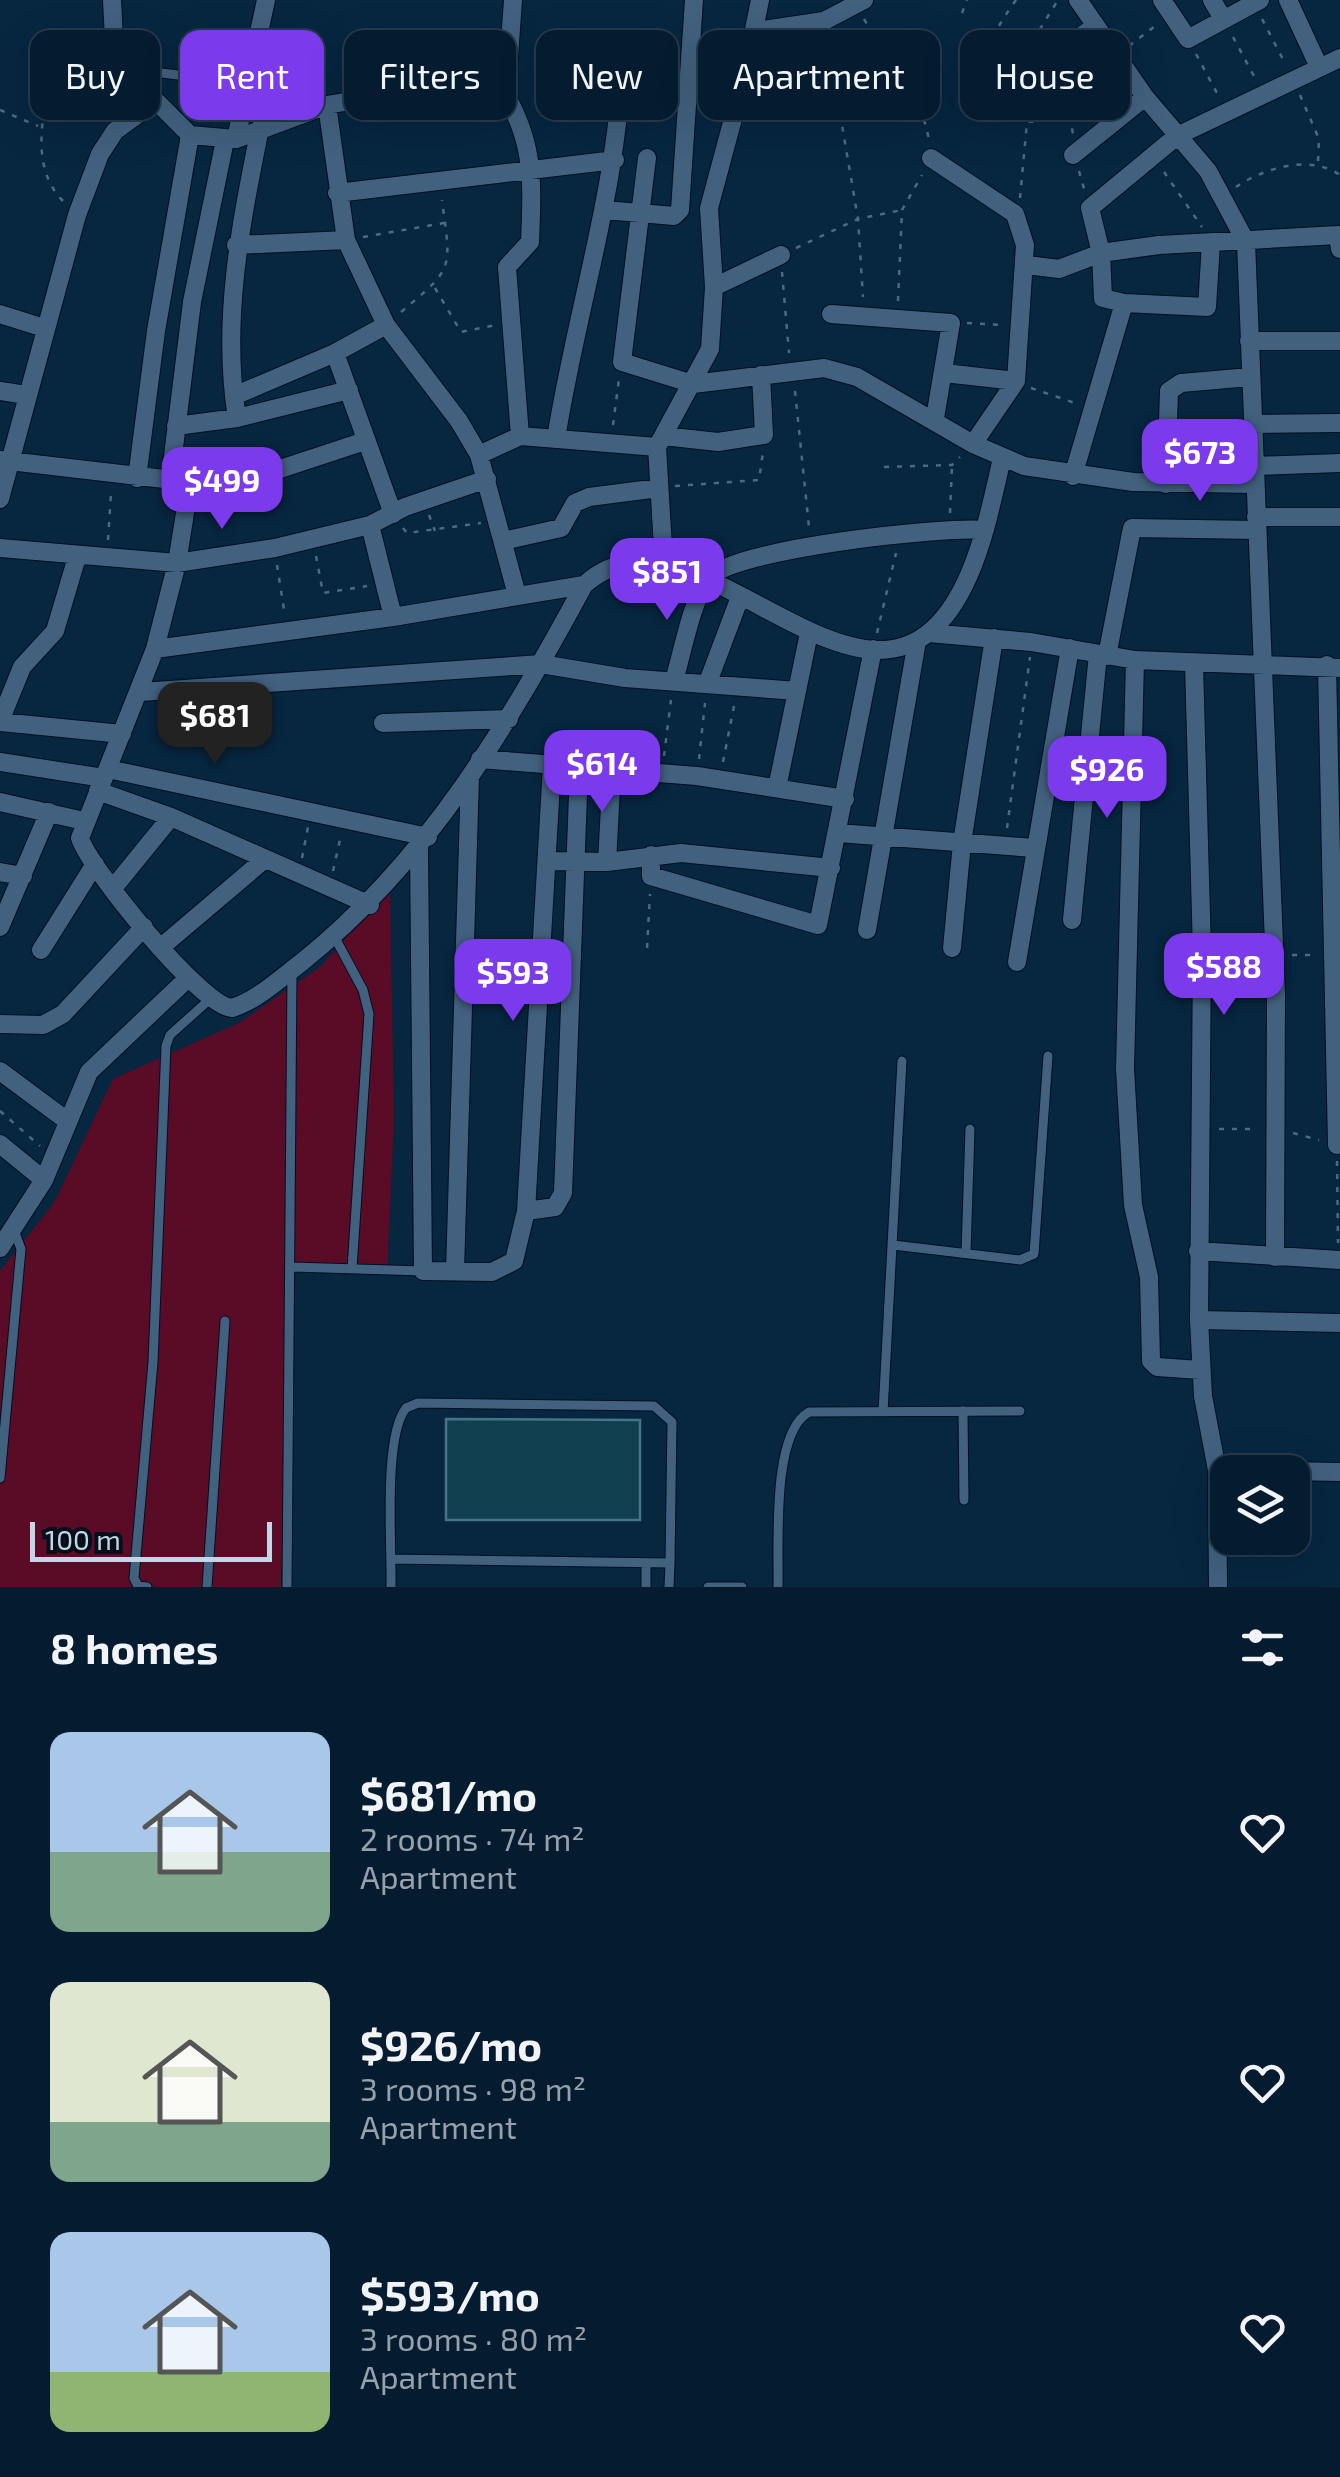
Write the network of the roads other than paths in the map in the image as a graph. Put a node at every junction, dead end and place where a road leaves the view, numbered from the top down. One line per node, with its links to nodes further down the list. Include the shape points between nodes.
1 (266, 0): 31 (street)
2 (513, 0): 15 (street)
3 (694, 0): 39 (street, via 680,210 674,216)
4 (760, 0): 16 (street)
5 (1102, 0): 12 (street)
6 (1212, 0): 13 (street)
7 (1288, 0): 19 (street)
8 (106, 1): 14 (street)
9 (1257, 2): 13 (street)
10 (860, 4): 17 (street, via 824,21)
11 (1166, 7): 13 (street, via 1188,39)
12 (1086, 13): 20 (street)
13 (1223, 19)
14 (112, 30)
15 (511, 30)
16 (756, 30)
17 (763, 30)
18 (1340, 58): 19 (street)
19 (1319, 67): 30 (street)
20 (1145, 97): 30 (street); 32 (street)
21 (344, 101): 22 (street)
22 (327, 104): 28 (street); 37 (street)
23 (160, 105): 29 (street)
24 (516, 108): 36 (street)
25 (130, 120): 53 (street, via 100,154)
26 (617, 120): 35 (street)
27 (732, 120): 48 (street, via 709,208)
28 (260, 128): 31 (street); 43 (street)
29 (190, 135): 31 (street); 82 (street)
30 (1177, 136): 42 (street, via 1223,197); 45 (street, via 1090,208)
31 (231, 139): 70 (street, via 192,302)
32 (1073, 155)
33 (647, 158): 39 (street)
34 (931, 158): 47 (street, via 1019,218)
35 (614, 160): 36 (street); 38 (street)
36 (533, 169): 37 (street); 71 (street, via 530,242 507,266)
37 (337, 193): 40 (street)
38 (605, 210): 39 (street); 72 (street, via 580,302)
39 (643, 212): 61 (street, via 622,362)
40 (346, 240): 43 (street); 52 (street)
41 (1211, 242): 42 (street); 45 (street); 49 (street, via 1208,307)
42 (1246, 242): 44 (street, via 1338,235); 54 (street)
43 (236, 245): 65 (street)
44 (1340, 249)
45 (1101, 253): 47 (street, via 1059,269); 49 (street, via 1104,298)
46 (781, 255): 48 (street)
47 (1027, 265): 60 (street)
48 (714, 286): 61 (street, via 710,349)
49 (1124, 304): 81 (street)
50 (0, 314): 53 (street)
51 (831, 314): 57 (street, via 950,323)
52 (386, 324): 56 (street); 76 (street)
53 (44, 328): 64 (street)
54 (1249, 342): 55 (street); 59 (street)
55 (1340, 342)
56 (335, 353): 62 (street); 65 (street)
57 (944, 374): 60 (street); 67 (street)
58 (761, 375): 61 (street); 67 (street, via 792,368 848,373); 74 (street, via 764,435)
59 (1250, 376): 69 (street); 86 (street, via 1169,390)
60 (1016, 382): 75 (street)
61 (693, 384): 74 (street)
62 (349, 390): 66 (street); 73 (street)
63 (0, 391): 64 (street)
64 (26, 394): 78 (street)
65 (234, 396): 66 (street)
66 (237, 418): 70 (street)
67 (935, 418): 75 (street)
68 (1340, 423): 69 (street)
69 (1252, 424): 80 (street)
70 (176, 426): 84 (street)
71 (520, 436): 72 (street); 76 (street)
72 (556, 439): 74 (street)
73 (365, 441): 85 (street, via 265,474); 89 (street)
74 (660, 442): 87 (street)
75 (974, 444): 77 (street)
76 (479, 455): 83 (street)
77 (1002, 458): 81 (street); 93 (street)
78 (5, 461): 82 (street); 88 (street)
79 (1340, 463): 80 (street)
80 (1254, 475): 86 (street); 91 (street)
81 (1073, 476): 86 (street)
82 (137, 478): 84 (street)
83 (487, 479): 89 (street); 94 (street)
84 (170, 480): 85 (street)
85 (190, 482): 97 (street)
86 (1166, 484)
87 (659, 488): 94 (street, via 589,497 575,504 560,528); 98 (street)
88 (0, 499)
89 (393, 514): 92 (street)
90 (1340, 516): 91 (street)
91 (1257, 523): 110 (street, via 1132,528); 112 (street)
92 (370, 525): 97 (street); 103 (street)
93 (985, 530): 99 (street, via 949,528 812,548 732,564); 105 (street, via 963,587)
94 (503, 541): 101 (street)
95 (0, 548): 96 (street)
96 (77, 557): 97 (street); 121 (street, via 55,631 22,666)
97 (177, 563): 107 (street)
98 (664, 564): 99 (street); 100 (street, via 618,566)
99 (707, 580): 102 (street); 116 (street)
100 (584, 585): 101 (street); 113 (street)
101 (516, 594): 103 (street)
102 (740, 597): 104 (street); 117 (street)
103 (393, 617): 107 (street)
104 (808, 633): 109 (street); 118 (street)
105 (923, 637): 106 (street); 109 (street); 138 (street)
106 (994, 638): 108 (street); 140 (street)
107 (155, 648): 119 (street)
108 (1070, 648): 110 (street); 141 (street)
109 (872, 649): 132 (street)
110 (1102, 655): 111 (street); 154 (street)
111 (1135, 660): 114 (street); 191 (street, via 1125,1069 1131,1184 1149,1277 1151,1361)
112 (1264, 662): 114 (street); 115 (street); 182 (street, via 1275,955)
113 (541, 664): 116 (street); 119 (street); 120 (street)
114 (1194, 664): 180 (street, via 1202,951)
115 (1334, 666): 142 (street)
116 (674, 681): 117 (street)
117 (708, 682): 118 (street)
118 (797, 690): 131 (street)
119 (140, 692): 123 (street)
120 (510, 718): 122 (street); 124 (street)
121 (0, 722): 123 (street)
122 (384, 723)
123 (122, 734): 130 (street)
124 (480, 759): 126 (street); 129 (street)
125 (0, 762): 130 (street)
126 (552, 766): 127 (street); 145 (street)
127 (579, 768): 128 (street); 147 (street)
128 (612, 768): 131 (street); 146 (street)
129 (470, 776): 139 (street); 187 (street)
130 (104, 780): 135 (street); 136 (street); 139 (street, via 312,811)
131 (777, 788): 132 (street)
132 (845, 799): 137 (street)
133 (0, 802): 134 (street)
134 (49, 812): 136 (street); 151 (street)
135 (171, 817): 144 (street); 152 (street)
136 (84, 821): 148 (street, via 81,844)
137 (838, 834): 138 (street); 149 (street)
138 (883, 836): 140 (street); 157 (street)
139 (424, 843): 153 (street); 186 (street)
140 (962, 843): 141 (street); 160 (street)
141 (1034, 848): 163 (street)
142 (1337, 852): 162 (street)
143 (651, 854): 146 (street); 149 (street); 149 (street, via 651,876 813,927 820,922)
144 (265, 859): 153 (street); 159 (street)
145 (547, 862): 147 (street); 176 (street)
146 (607, 862): 147 (street)
147 (578, 863): 176 (street, via 563,1194 555,1207)
148 (95, 864): 152 (street); 161 (street)
149 (831, 868)
150 (0, 872): 151 (street)
151 (23, 876): 155 (street)
152 (114, 887): 156 (street)
153 (370, 905): 158 (street)
154 (1072, 920)
155 (0, 927)
156 (144, 927): 159 (street); 167 (street, via 63,1014 43,1025)
157 (867, 930)
158 (334, 936): 164 (street); 185 (lane, via 364,990 369,1014)
159 (160, 948): 165 (street)
160 (952, 948)
161 (41, 950)
162 (1338, 954): 174 (street)
163 (1017, 962)
164 (292, 969): 166 (street, via 240,1006); 184 (lane)
165 (187, 979): 166 (street); 171 (street, via 90,1072)
166 (209, 1000): 204 (lane, via 166,1046 153,1362 134,1578)
167 (0, 1024)
168 (1048, 1056): 181 (lane, via 1037,1247 1020,1260)
169 (902, 1061): 178 (lane)
170 (0, 1070): 171 (street)
171 (66, 1120): 175 (street)
172 (970, 1129): 181 (lane)
173 (0, 1144): 175 (street)
174 (1337, 1145)
175 (44, 1180): 177 (street)
176 (526, 1211): 187 (street, via 514,1261 492,1272)
177 (7, 1224): 179 (street); 198 (lane, via 21,1249)
178 (894, 1244): 181 (lane); 194 (lane)
179 (0, 1248)
180 (1198, 1251): 182 (street); 188 (street)
181 (966, 1253)
182 (1275, 1257): 183 (street)
183 (1340, 1260)
184 (292, 1267): 185 (lane); 206 (lane)
185 (352, 1269): 186 (lane)
186 (423, 1271): 187 (street)
187 (456, 1272)
188 (1198, 1320): 190 (street); 191 (street)
189 (225, 1321): 205 (lane)
190 (1340, 1324)
191 (1200, 1370): 195 (street)
192 (963, 1411): 193 (lane); 194 (lane); 199 (lane)
193 (1020, 1411)
194 (883, 1412): 212 (lane, via 809,1412 793,1428 784,1456)
195 (1214, 1455)
196 (1310, 1472): 197 (street)
197 (1340, 1472)
198 (0, 1478)
199 (964, 1500)
200 (1218, 1555): 213 (street)
201 (391, 1559): 202 (lane, via 395,1431 406,1408 654,1406 672,1422 674,1435); 203 (lane); 207 (lane)
202 (670, 1563): 203 (lane); 209 (lane)
203 (646, 1565): 208 (lane)
204 (147, 1587)
205 (208, 1587)
206 (287, 1587)
207 (390, 1587)
208 (646, 1587)
209 (670, 1587)
210 (708, 1587): 211 (lane)
211 (742, 1587)
212 (778, 1587)
213 (1218, 1587)

